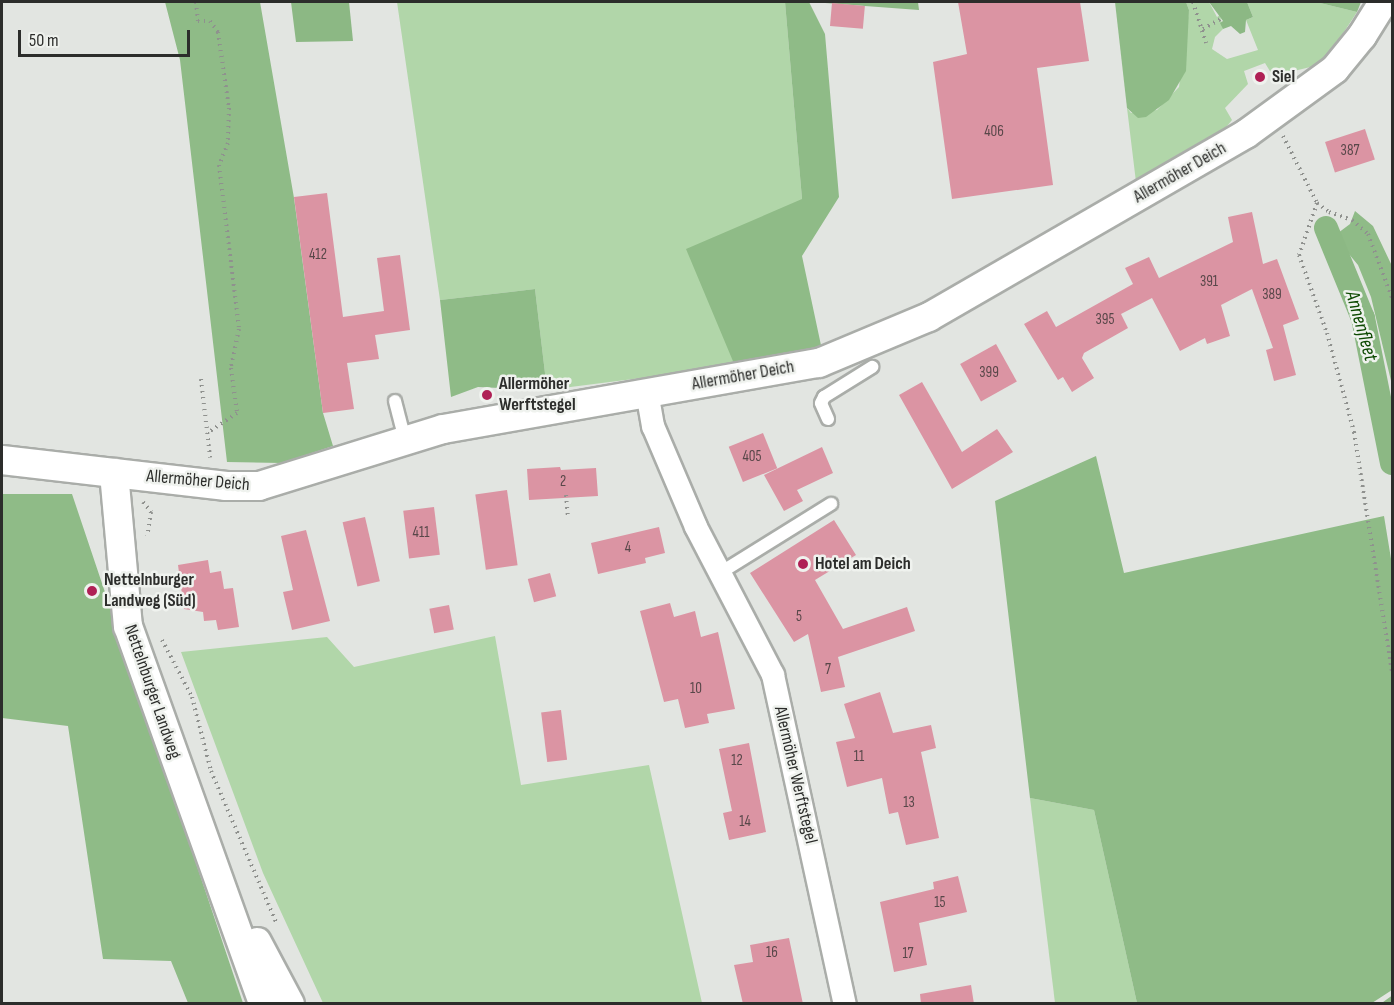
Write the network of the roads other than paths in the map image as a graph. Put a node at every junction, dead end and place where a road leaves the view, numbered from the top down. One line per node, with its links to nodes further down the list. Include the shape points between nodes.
1 (1383, 2): 3 (street, Allermöher Deich, via 1335,69 1274,117 929,317 819,363)
2 (872, 367): 5 (lane, via 824,397 821,403)
3 (647, 392): 6 (street, Allermöher Deich, via 493,419); 10 (street, Allermöher Werftstegel, via 653,426)
4 (395, 401): 6 (lane)
5 (828, 419)
6 (405, 440): 8 (street, Allermöher Deich, via 259,486)
7 (2, 460): 8 (street, Allermöher Deich)
8 (114, 473): 11 (street, Nettelnburger Landweg, via 128,626)
9 (831, 504): 10 (lane)
10 (720, 573): 14 (street, Allermöher Werftstegel, via 772,675)
11 (217, 869): 12 (street, Nettelnburger Landweg); 13 (street, Nettelnburger Landweg)
12 (263, 1004)
13 (290, 1004)
14 (845, 1004)

